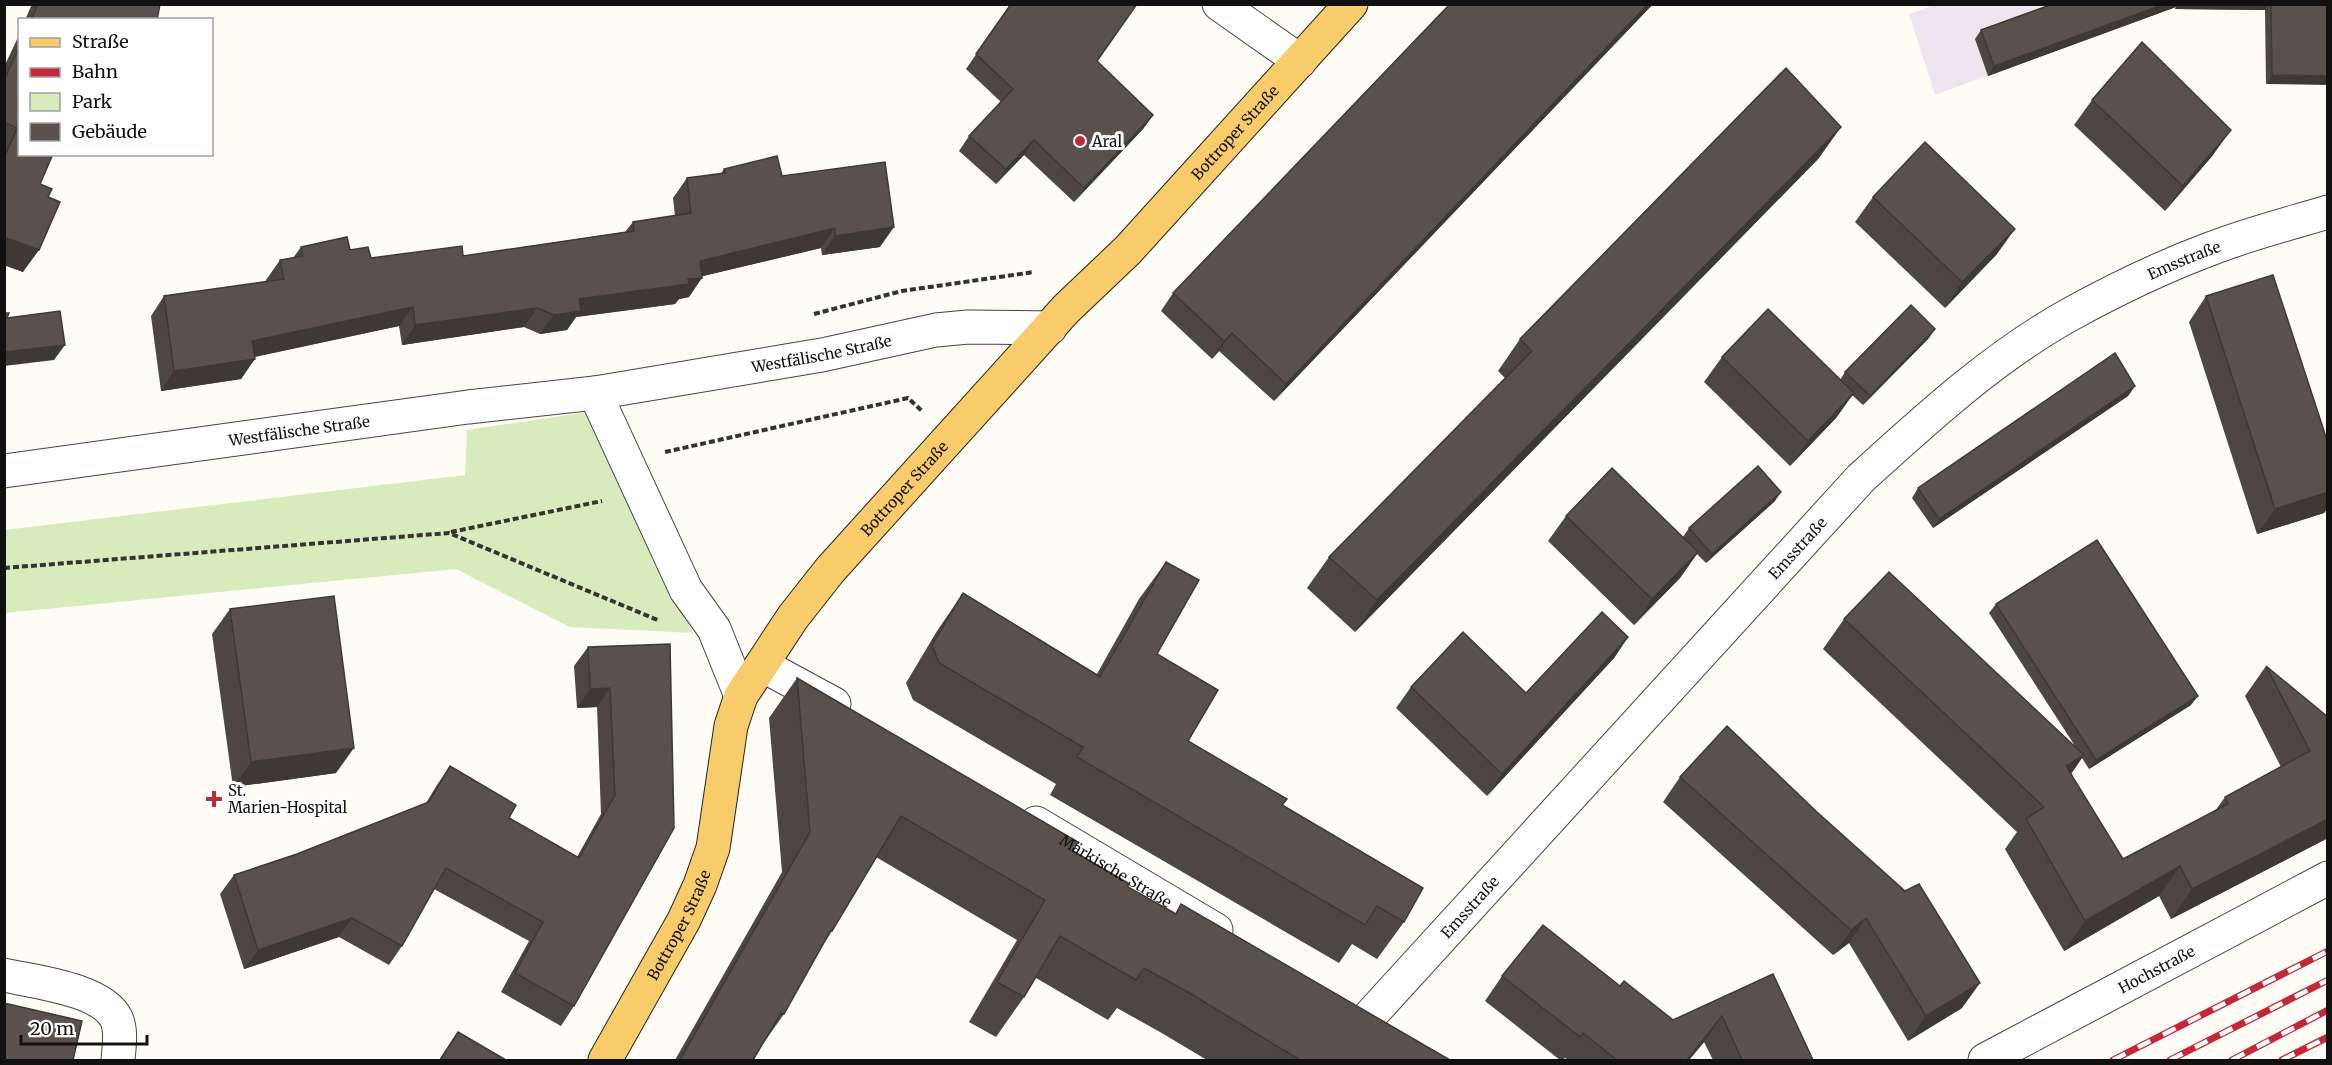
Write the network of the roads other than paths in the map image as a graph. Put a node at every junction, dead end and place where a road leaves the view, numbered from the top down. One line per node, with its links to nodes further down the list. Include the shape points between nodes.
1 (1219, 4): 3 (street)
2 (1351, 4): 3 (main road, Bottroper Straße)
3 (1300, 61): 5 (main road, Bottroper Straße, via 1143,234)
4 (2328, 212): 15 (street, Emsstraße, via 2211,248 2069,315 1937,409 1861,478 1357,1013)
5 (1050, 328): 6 (street, Westfälische Straße, via 936,330 822,355); 8 (main road, Bottroper Straße, via 830,570)
6 (595, 393): 7 (street, Westfälische Straße); 9 (street, via 687,590 714,629)
7 (4, 471)
8 (762, 665): 9 (main road, Bottroper Straße); 10 (street)
9 (741, 696): 17 (main road, Bottroper Straße, via 732,726 713,848 700,885)
10 (859, 719)
11 (1011, 809): 13 (street, Märkische Straße)
12 (2328, 878): 18 (street, Hochstraße)
13 (1245, 947)
14 (4, 975): 16 (street, via 88,994 107,1005 117,1020)
15 (1397, 1037)
16 (118, 1060)
17 (606, 1060)
18 (1984, 1060)

